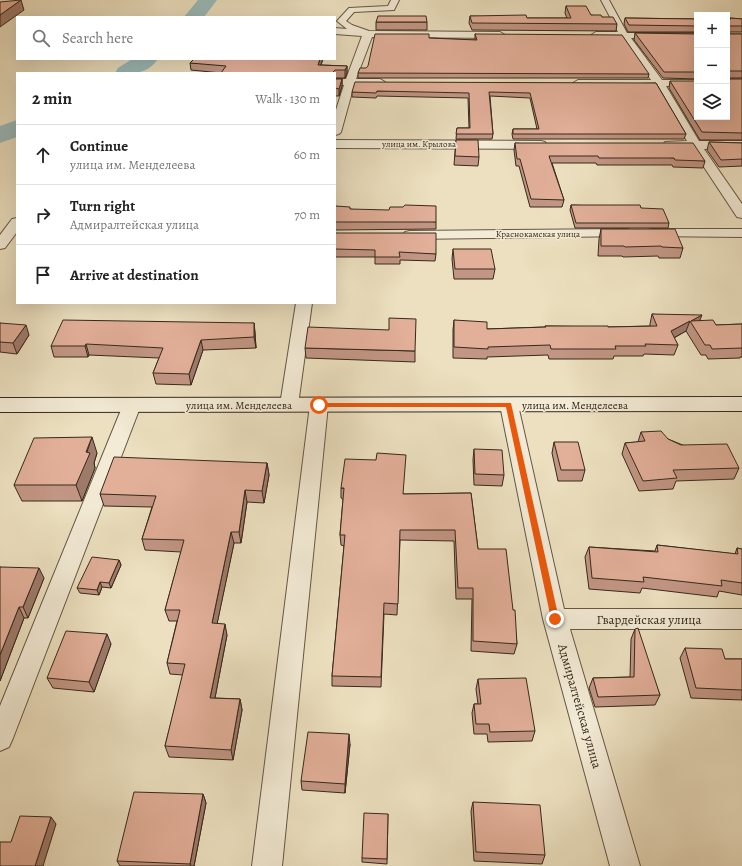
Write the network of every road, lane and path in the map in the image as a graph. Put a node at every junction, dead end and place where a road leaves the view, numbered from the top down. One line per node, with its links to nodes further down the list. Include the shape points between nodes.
1 (395, 0): 4 (street, via 391,8 352,10 341,21)
2 (605, 0): 7 (street)
3 (336, 31): 4 (street)
4 (368, 34): 5 (street); 10 (street)
5 (508, 35)
6 (586, 35): 7 (street)
7 (624, 35): 8 (street); 14 (street)
8 (694, 36)
9 (336, 82): 10 (street)
10 (350, 82): 11 (street); 15 (street)
11 (390, 82)
12 (564, 82): 14 (street)
13 (694, 82): 14 (street)
14 (659, 83): 20 (street)
15 (336, 129)
16 (336, 144): 17 (street, улица им. Крылова)
17 (555, 145)
18 (657, 145): 20 (street)
19 (742, 145): 20 (street)
20 (696, 146): 21 (street)
21 (742, 214)
22 (16, 224): 25 (street)
23 (742, 233): 24 (street, Краснокамская улица)
24 (399, 235)
25 (7, 240)
26 (304, 304): 30 (street)
27 (742, 404): 32 (main road, улица им. Менделеева)
28 (0, 405): 29 (main road, улица им. Менделеева)
29 (132, 405): 30 (main road, улица им. Менделеева); 35 (street)
30 (288, 405): 31 (main road, улица им. Менделеева)
31 (319, 405): 32 (main road, улица им. Менделеева); 36 (street)
32 (509, 405): 33 (street, Адмиралтейская улица)
33 (555, 619): 34 (street, Гвардейская улица); 37 (street, Адмиралтейская улица)
34 (742, 619)
35 (0, 738)
36 (267, 866)
37 (624, 866)

